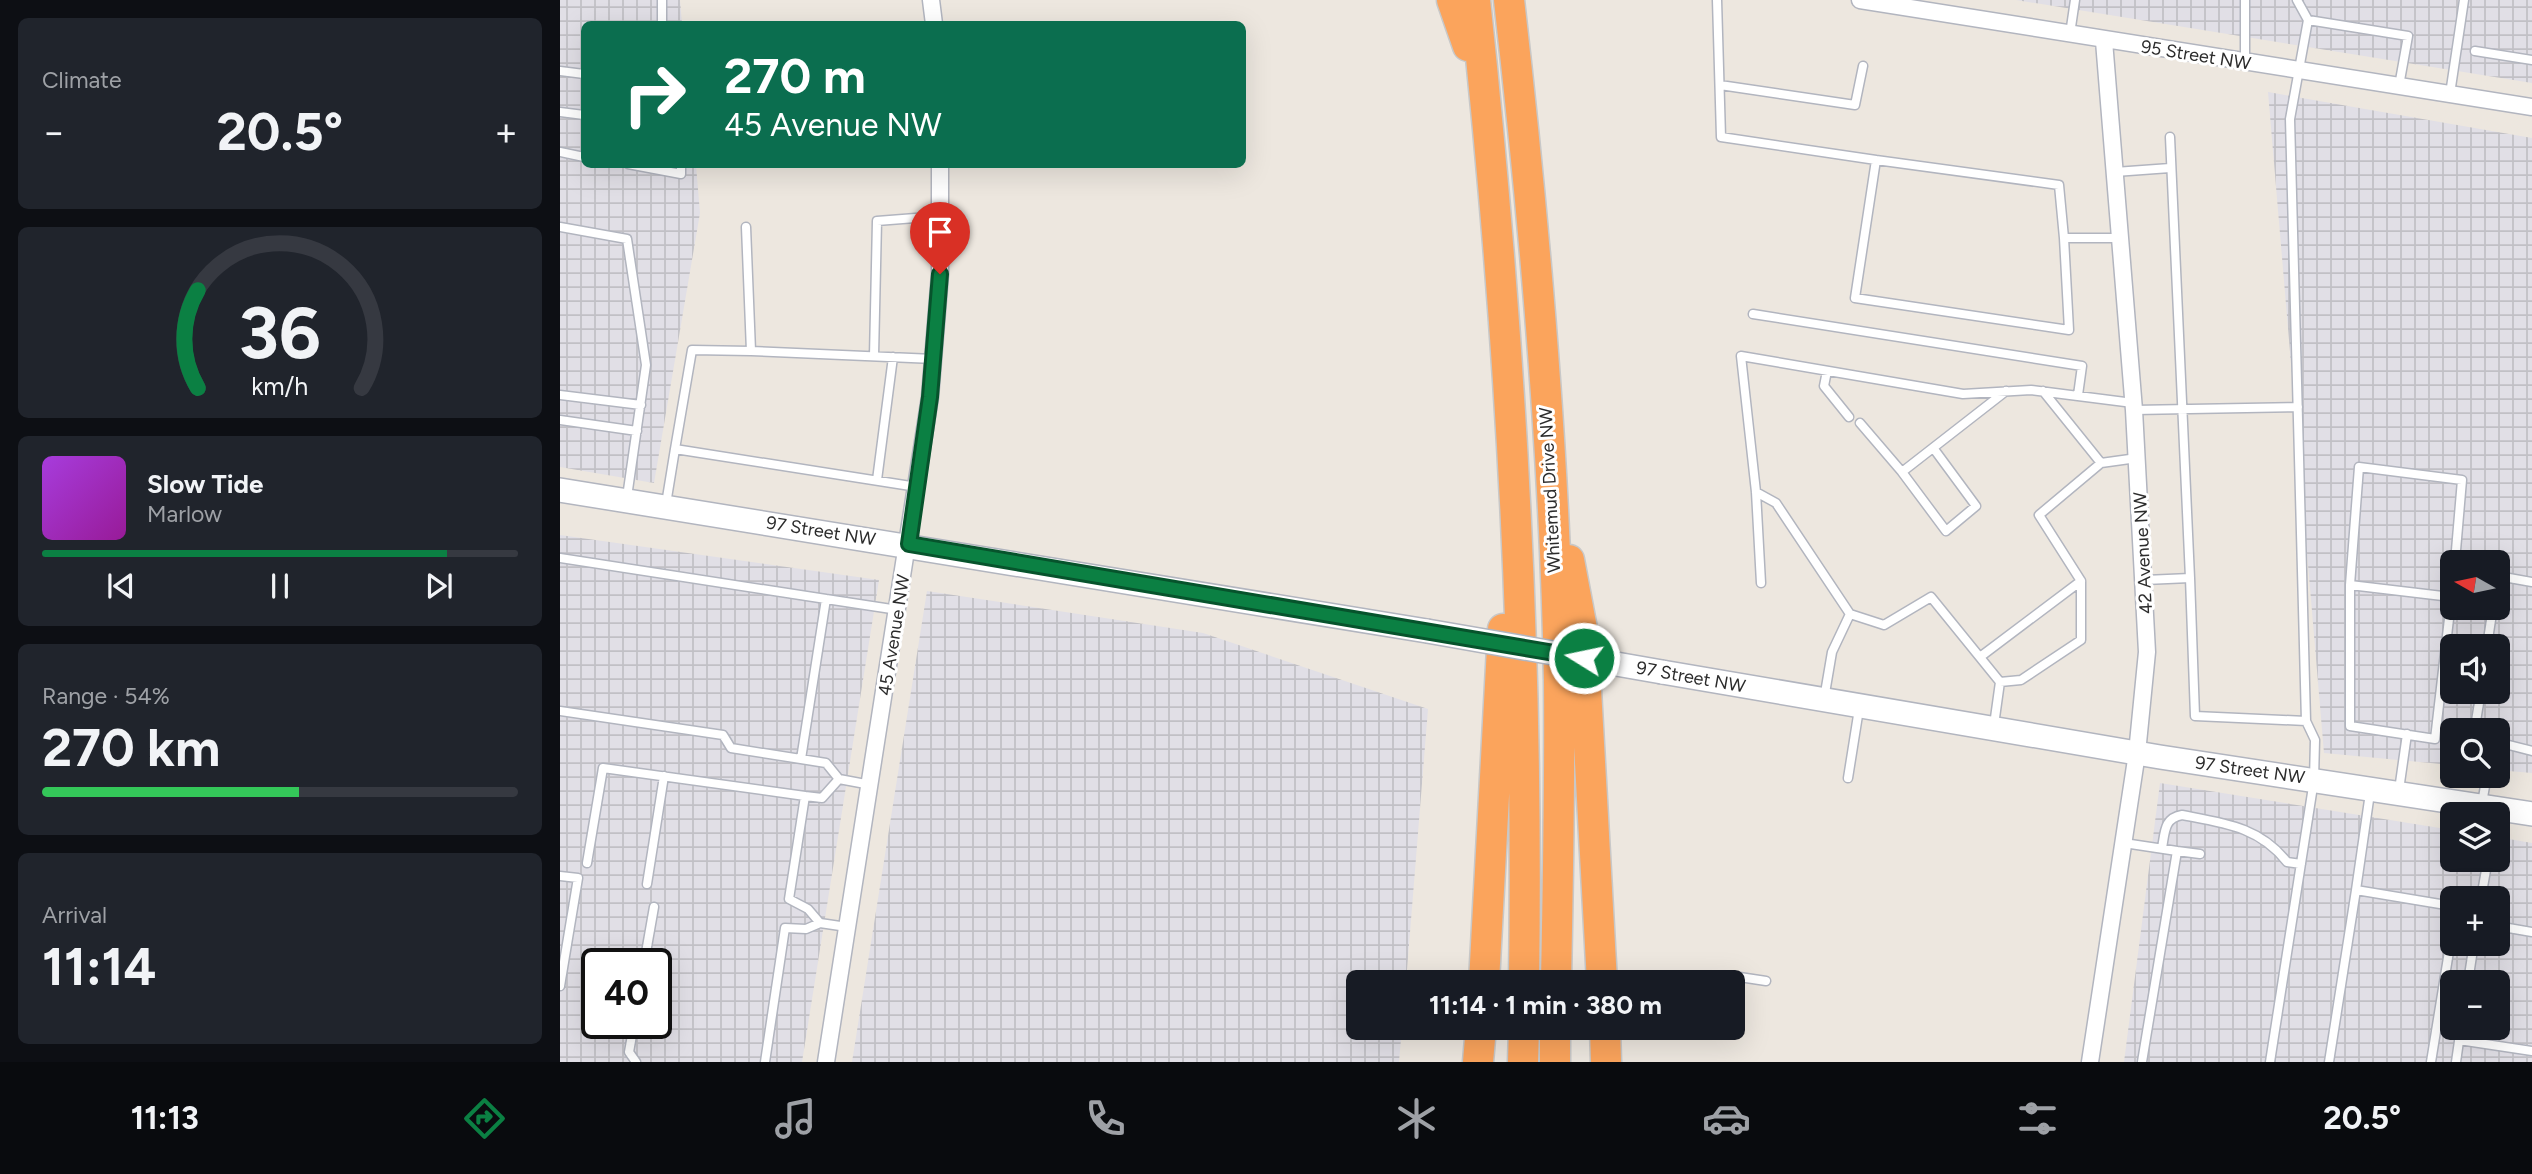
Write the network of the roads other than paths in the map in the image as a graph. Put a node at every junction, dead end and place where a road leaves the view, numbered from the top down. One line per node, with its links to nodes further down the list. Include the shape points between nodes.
1 (662, 0): 13 (lane)
2 (931, 0): 14 (street)
3 (1452, 0): 26 (highway)
4 (1475, 0): 26 (highway, Whitemud Drive NW)
5 (1508, 0): 65 (highway, Whitemud Drive NW, via 1527,164)
6 (1717, 0): 24 (lane)
7 (1860, 0): 15 (street, 95 Street NW)
8 (2075, 0): 15 (lane)
9 (2245, 0): 19 (lane)
10 (2297, 0): 12 (lane)
11 (2464, 0): 27 (lane)
12 (2308, 20): 22 (lane); 25 (lane, via 2408,36)
13 (662, 21)
14 (934, 21)
15 (2070, 34): 16 (street, 95 Street NW)
16 (2104, 41): 19 (street, 95 Street NW); 39 (street, 42 Avenue NW)
17 (2475, 51): 18 (lane)
18 (2532, 60)
19 (2245, 62): 22 (street, 95 Street NW)
20 (1863, 66): 24 (lane, via 1855,105)
21 (560, 71): 23 (lane)
22 (2301, 71): 25 (street, 95 Street NW); 57 (lane, via 2290,119)
23 (581, 74)
24 (1720, 85): 34 (lane, via 1721,137)
25 (2399, 86): 27 (street, 95 Street NW)
26 (1485, 94): 76 (highway, Whitemud Drive NW)
27 (2450, 94): 28 (street, 95 Street NW)
28 (2532, 107)
29 (560, 111): 30 (lane)
30 (581, 114)
31 (2169, 137): 38 (lane)
32 (560, 152): 33 (lane)
33 (581, 156)
34 (1876, 160): 43 (lane, via 2059,186); 43 (lane, via 1855,298 2069,330)
35 (649, 168): 36 (lane, via 681,174)
36 (681, 168)
37 (940, 168): 40 (street, 45 Avenue NW)
38 (2170, 168): 39 (lane); 58 (lane)
39 (2115, 172): 44 (street, 42 Avenue NW)
40 (941, 216): 47 (lane, via 877,221); 49 (street, 45 Avenue NW)
41 (560, 227): 55 (lane, via 628,239 646,365)
42 (746, 227): 46 (lane)
43 (2063, 238): 44 (lane)
44 (2120, 239): 56 (street, 42 Avenue NW)
45 (1753, 314): 54 (lane, via 2082,366)
46 (751, 351): 47 (lane); 63 (lane, via 692,350)
47 (874, 356): 48 (lane)
48 (892, 356): 49 (lane); 69 (lane)
49 (934, 359): 70 (street, 45 Avenue NW)
50 (1827, 371): 51 (lane, via 1963,394); 59 (lane, via 1824,386); 72 (lane, via 1741,356)
51 (2006, 391): 52 (lane); 64 (lane)
52 (2043, 391): 54 (lane); 67 (lane)
53 (560, 395): 55 (lane)
54 (2078, 395): 56 (lane)
55 (640, 405): 62 (lane)
56 (2134, 407): 58 (lane); 66 (street, 42 Avenue NW)
57 (2298, 408): 58 (lane); 96 (lane)
58 (2180, 411): 79 (lane)
59 (1849, 417)
60 (560, 420): 62 (lane)
61 (1860, 423): 68 (lane)
62 (637, 431): 73 (lane)
63 (675, 449): 69 (lane); 74 (lane)
64 (1934, 449): 68 (lane); 68 (lane, via 1976,506 1946,531)
65 (1549, 454): 133 (highway, Whitemud Drive NW, via 1559,678); 134 (highway, via 1583,634)
66 (2137, 458): 67 (lane); 81 (street, 42 Avenue NW)
67 (2101, 463): 82 (lane, via 2039,515)
68 (1902, 472)
69 (877, 480): 70 (lane)
70 (917, 488): 75 (street, 45 Avenue NW)
71 (560, 490): 73 (street, 97 Street NW)
72 (1756, 492): 84 (lane); 89 (lane, via 1776,503)
73 (627, 500): 74 (street, 97 Street NW)
74 (666, 507): 75 (street, 97 Street NW)
75 (909, 544): 88 (street, 45 Avenue NW); 93 (street, 97 Street NW, bridge)
76 (1519, 550): 131 (highway, via 1504,624 1499,683); 132 (highway, Whitemud Drive NW)
77 (2456, 550): 85 (lane, via 2462,480 2359,467)
78 (560, 558): 87 (lane)
79 (2190, 578): 81 (lane); 96 (lane, via 2195,716)
80 (2510, 578): 83 (lane)
81 (2145, 580): 101 (street, 42 Avenue NW, via 2147,652)
82 (2081, 581): 91 (lane); 92 (lane, via 2081,640 2021,680)
83 (2532, 582)
84 (1761, 583)
85 (2350, 584): 86 (lane); 98 (lane, via 2350,726)
86 (2440, 594)
87 (826, 599): 88 (lane); 102 (lane)
88 (899, 610): 107 (street, 45 Avenue NW)
89 (1850, 614): 91 (lane, via 1884,625 1931,597); 93 (lane, via 1832,652)
90 (2449, 620): 98 (lane, via 2435,739)
91 (1980, 657): 92 (lane)
92 (2000, 682): 97 (lane)
93 (1824, 699): 94 (street, 97 Street NW)
94 (1859, 705): 97 (street, 97 Street NW); 104 (lane)
95 (560, 711): 102 (lane, via 723,735 731,748)
96 (2306, 721): 106 (lane, via 2315,740)
97 (1993, 728): 101 (street, 97 Street NW)
98 (2407, 734): 109 (lane)
99 (2510, 745): 100 (lane)
100 (2532, 751)
101 (2137, 753): 106 (street, 97 Street NW); 114 (street, 42 Avenue NW)
102 (801, 759): 105 (lane, via 826,764)
103 (664, 776): 110 (lane); 118 (lane, via 603,768); 121 (lane)
104 (1848, 778)
105 (839, 779): 107 (lane); 110 (lane, via 822,797)
106 (2314, 779): 108 (street, 97 Street NW); 119 (lane)
107 (871, 785): 126 (street, 45 Avenue NW)
108 (2371, 788): 109 (street, 97 Street NW); 122 (lane)
109 (2399, 793): 111 (street, 97 Street NW)
110 (805, 796): 125 (lane, via 789,899 808,909)
111 (2451, 802)
112 (2510, 811): 113 (street, 97 Street NW)
113 (2532, 814)
114 (2124, 842): 115 (lane); 152 (street, 42 Avenue NW)
115 (2162, 848): 116 (lane); 119 (lane, via 2166,824 2182,816 2262,836 2287,862)
116 (2177, 850): 117 (lane); 153 (lane)
117 (2200, 854)
118 (587, 863)
119 (2301, 864): 154 (lane)
120 (560, 876): 137 (lane, via 578,878)
121 (648, 884)
122 (2356, 890): 123 (lane); 155 (lane)
123 (2440, 904)
124 (654, 907): 129 (lane)
125 (820, 923): 126 (lane); 146 (lane, via 806,929 785,928)
126 (847, 927): 147 (street, 45 Avenue NW)
127 (2510, 928): 128 (lane)
128 (2532, 932)
129 (647, 948)
130 (2448, 956): 156 (lane)
131 (1485, 970)
132 (1524, 970)
133 (1556, 970)
134 (1601, 970)
135 (1745, 978): 136 (lane)
136 (1766, 981)
137 (560, 986)
138 (631, 1039): 145 (lane, via 629,1052)
139 (1480, 1040): 148 (highway)
140 (1524, 1040): 149 (highway)
141 (1555, 1040): 150 (highway)
142 (1605, 1040): 151 (highway)
143 (2459, 1040): 144 (lane); 157 (lane)
144 (2532, 1051)
145 (636, 1062)
146 (765, 1062)
147 (826, 1062)
148 (1478, 1062)
149 (1523, 1062)
150 (1555, 1062)
151 (1606, 1062)
152 (2090, 1062)
153 (2142, 1062)
154 (2270, 1062)
155 (2329, 1062)
156 (2431, 1062)
157 (2456, 1062)

